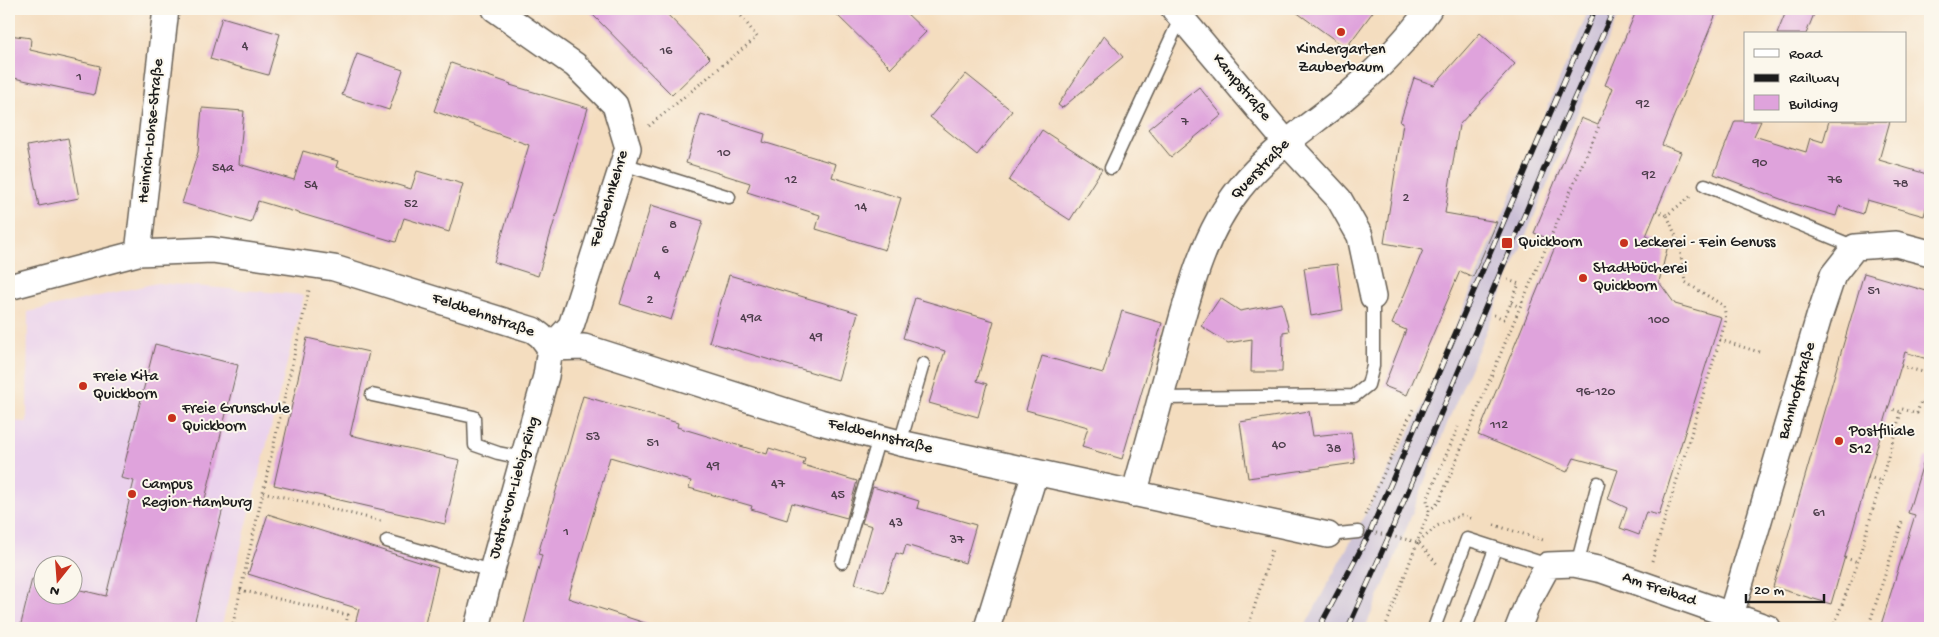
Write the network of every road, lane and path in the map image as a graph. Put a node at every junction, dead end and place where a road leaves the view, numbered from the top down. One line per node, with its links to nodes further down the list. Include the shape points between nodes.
1 (166, 9): 15 (street, Heinrich-Lohse-Straße)
2 (494, 9): 8 (street, Feldbehnkehre, via 574,64 615,105)
3 (736, 9): 8 (path, via 757,37)
4 (1429, 9): 7 (street, Querstraße, via 1411,34 1350,94)
5 (1178, 13): 7 (street, Kampstraße); 9 (lane)
6 (1599, 126): 22 (path)
7 (1286, 142): 20 (street, Kampstraße, via 1339,199 1360,236); 31 (street, Querstraße, via 1240,188 1218,221 1203,252 1188,297)
8 (625, 154): 11 (lane); 25 (street, Feldbehnkehre, via 571,326)
9 (1111, 168)
10 (1705, 185): 13 (path); 14 (lane)
11 (729, 196)
12 (1656, 210): 13 (path)
13 (1667, 215): 24 (path, via 1679,244 1685,282 1724,306 1726,320)
14 (1854, 247): 16 (street, via 1896,244); 62 (street, Bahnhofstraße, via 1834,275 1822,308)
15 (138, 253): 19 (street, Feldbehnstraße); 25 (street, Feldbehnstraße, via 212,250 334,268 533,330)
16 (1930, 253)
17 (1508, 280): 21 (path, via 1519,284)
18 (310, 285): 43 (path)
19 (9, 287)
20 (1373, 297): 31 (lane, via 1372,366 1368,385 1354,396)
21 (1511, 303): 22 (path); 23 (path, via 1504,319)
22 (1520, 307): 45 (path, via 1439,502)
23 (1494, 315)
24 (1720, 340): 26 (path); 60 (path)
25 (550, 348): 37 (street, Feldbehnstraße, via 584,347); 38 (street, Justus-von-Liebig-Ring, via 549,366)
26 (1759, 352)
27 (923, 364): 37 (lane)
28 (1901, 366): 29 (path)
29 (1930, 374)
30 (372, 395): 38 (lane, via 474,417 475,445)
31 (1160, 398): 44 (street, Querstraße)
32 (1930, 402): 35 (path, via 1921,401 1917,413 1902,409)
33 (1889, 408): 35 (path)
34 (1413, 409): 48 (path)
35 (1901, 412): 41 (path)
36 (1458, 427): 45 (path, via 1427,500)
37 (890, 441): 39 (street, Feldbehnstraße); 54 (lane)
38 (522, 458): 59 (street, Justus-von-Liebig-Ring)
39 (1035, 473): 44 (street, Feldbehnstraße); 66 (street)
40 (1868, 477): 41 (path)
41 (1881, 481): 55 (path)
42 (1598, 483): 57 (lane)
43 (263, 492): 50 (path, via 386,523); 61 (path)
44 (1134, 494): 47 (street, Feldbehnstraße)
45 (1429, 511): 51 (path)
46 (1903, 519): 74 (path)
47 (1278, 524): 49 (street, Feldbehnstraße); 67 (path)
48 (1364, 532): 49 (lane); 51 (path)
49 (1328, 535)
50 (388, 541): 59 (lane)
51 (1418, 542): 58 (path); 68 (path)
52 (1495, 549): 56 (lane); 69 (lane, via 1467,539); 70 (lane)
53 (1845, 558): 55 (path)
54 (842, 562)
55 (1858, 562): 73 (path)
56 (1548, 565): 57 (street, Am Freibad); 71 (street)
57 (1577, 565): 60 (street, Am Freibad)
58 (1440, 568)
59 (491, 571): 65 (street, Justus-von-Liebig-Ring)
60 (1645, 585): 62 (street, Am Freibad)
61 (240, 590): 63 (path); 64 (path, via 348,615)
62 (1731, 615): 72 (street, Am Freibad)
63 (232, 628)
64 (345, 628)
65 (477, 628)
66 (987, 628)
67 (1248, 628)
68 (1385, 628)
69 (1434, 628)
70 (1466, 628)
71 (1518, 628)
72 (1768, 628)
73 (1833, 628)
74 (1868, 628)

